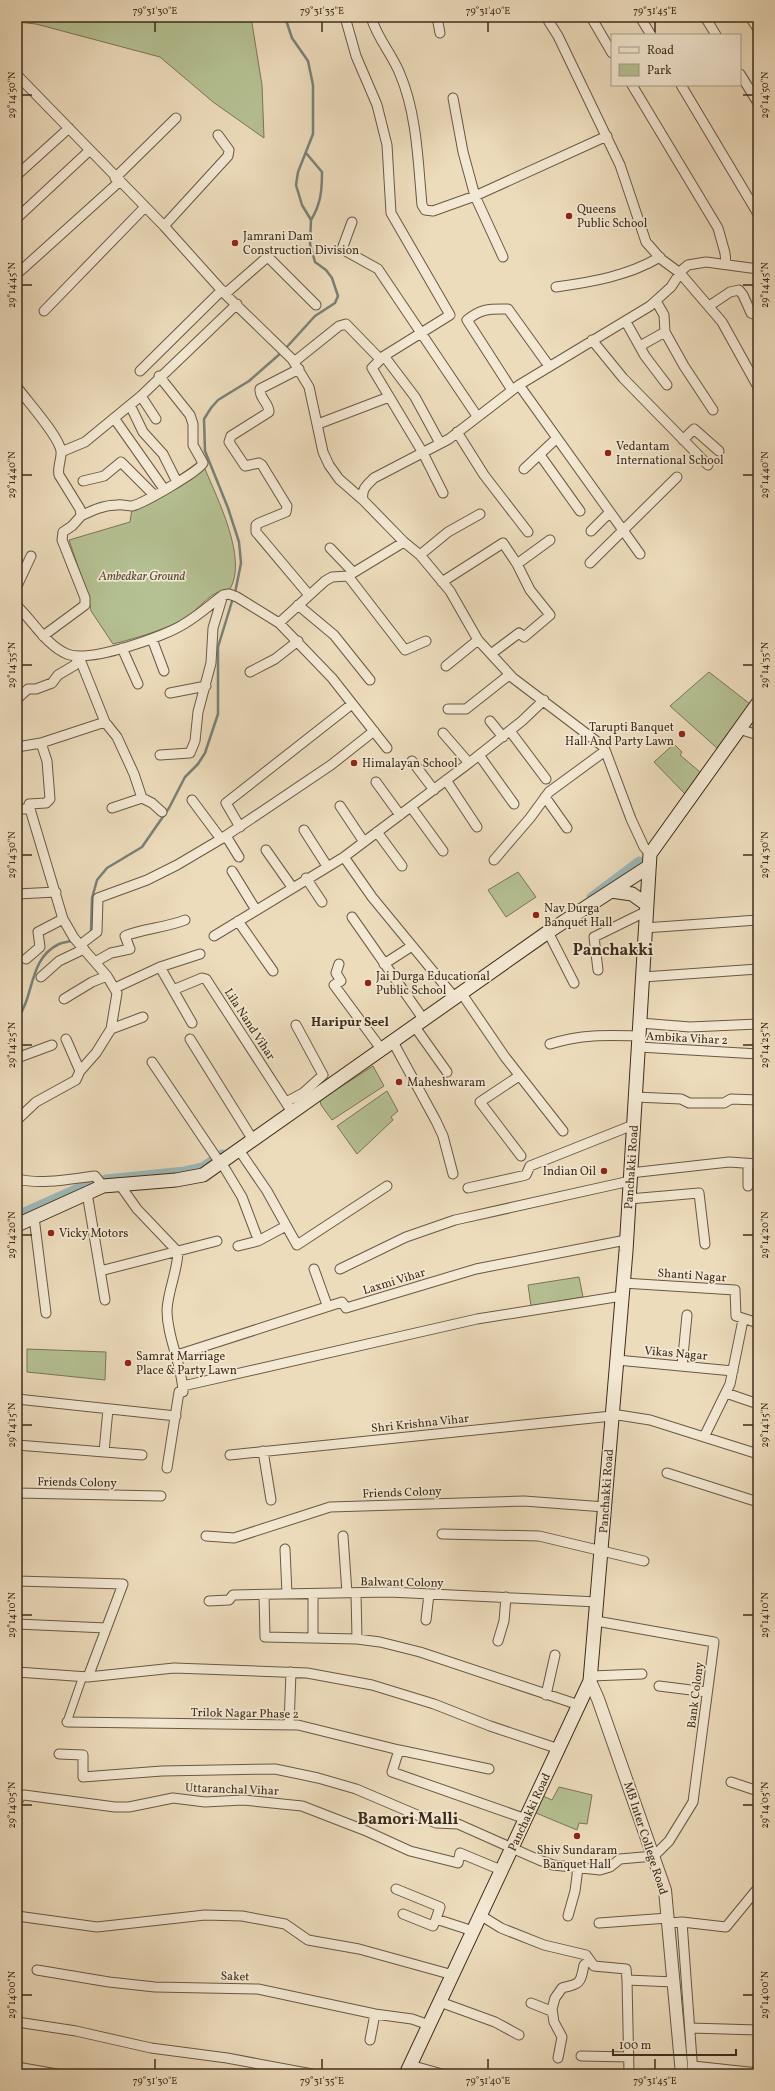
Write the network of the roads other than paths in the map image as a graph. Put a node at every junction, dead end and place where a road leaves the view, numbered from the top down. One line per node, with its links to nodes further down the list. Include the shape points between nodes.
1 (345, 17): 49 (street, via 356,56 377,105 387,145 391,213 450,315)
2 (370, 17): 27 (street, via 404,86 416,139 422,205 425,210 433,211)
3 (437, 17): 10 (street)
4 (546, 17): 23 (street)
5 (591, 17): 13 (street)
6 (640, 17): 11 (street)
7 (705, 17): 12 (street)
8 (750, 17): 9 (street)
9 (758, 29)
10 (440, 33)
11 (650, 34)
12 (715, 34)
13 (611, 51)
14 (17, 75): 21 (street)
15 (741, 76): 19 (street)
16 (633, 86): 35 (street, via 718,228)
17 (682, 86): 29 (street)
18 (453, 98): 27 (street, via 463,152)
19 (758, 104)
20 (176, 118): 26 (street)
21 (69, 128): 24 (street); 25 (street)
22 (218, 135): 32 (street, via 229,150 228,156)
23 (606, 136): 27 (street); 34 (street, via 620,165 646,242)
24 (90, 150): 26 (street); 30 (street)
25 (17, 175)
26 (117, 180): 28 (street); 38 (street)
27 (475, 196): 33 (street)
28 (145, 208): 32 (street); 45 (street)
29 (758, 214)
30 (17, 218)
31 (352, 222): 49 (street, via 342,249 378,269)
32 (164, 226): 40 (street)
33 (504, 257)
34 (660, 257): 37 (street); 39 (street, via 611,277)
35 (726, 264): 36 (street); 37 (street, via 706,262 688,265)
36 (758, 269)
37 (680, 273): 41 (street, via 671,288); 44 (street)
38 (17, 274)
39 (556, 287)
40 (224, 292): 42 (street); 43 (street, via 269,258); 55 (street)
41 (656, 301): 47 (street); 48 (street, via 664,315)
42 (237, 304): 53 (street); 56 (street)
43 (316, 305)
44 (709, 306): 46 (street, via 730,292 738,290 743,295 749,311); 60 (street, via 722,322)
45 (44, 311)
46 (758, 316)
47 (626, 322): 50 (street); 51 (street)
48 (666, 332): 51 (street); 64 (street, via 684,366)
49 (422, 333): 52 (street); 65 (street)
50 (592, 340): 54 (street); 71 (street, via 623,378)
51 (640, 346): 57 (street)
52 (382, 358): 53 (street, via 346,324 339,326); 62 (street, via 372,368); 72 (street, via 415,397)
53 (295, 363): 68 (street, via 309,387); 104 (street, via 260,389 259,393 269,412 231,436 229,442 245,466 259,463 262,465 287,506 286,512 259,523 255,529)
54 (549, 366): 59 (street); 59 (street, via 508,309 487,308 478,311 467,320)
55 (140, 370)
56 (159, 376): 61 (street); 81 (street, via 190,415 194,424 193,445 203,463)
57 (667, 385)
58 (17, 387): 74 (street, via 58,441)
59 (515, 387): 65 (street); 70 (street)
60 (758, 387)
61 (141, 396): 63 (street); 67 (street)
62 (389, 397): 68 (street); 75 (street)
63 (130, 405): 66 (street); 81 (street, via 143,432 163,454)
64 (713, 410)
65 (477, 416): 69 (street)
66 (114, 418): 74 (street, via 85,442); 82 (street)
67 (156, 418)
68 (318, 424): 85 (street, via 323,452 329,465 339,479)
69 (457, 432): 72 (street); 92 (street, via 484,475)
70 (557, 438): 76 (street); 87 (street)
71 (683, 440): 73 (street, via 694,429); 77 (street)
72 (440, 443): 75 (street)
73 (719, 451)
74 (61, 452): 89 (street, via 58,475 80,510)
75 (423, 453): 83 (street); 85 (street, via 374,478 365,486)
76 (540, 455): 78 (street); 86 (street)
77 (708, 465)
78 (524, 469)
79 (677, 476): 90 (street)
80 (83, 482): 84 (street, via 104,476 121,462)
81 (177, 482): 82 (street)
82 (164, 489): 84 (street)
83 (443, 493)
84 (154, 495): 89 (street, via 133,506 110,505)
85 (363, 500): 94 (street)
86 (580, 511)
87 (609, 513): 90 (street); 91 (street)
88 (480, 514): 98 (street, via 448,532)
89 (81, 516): 109 (street, via 63,532 62,540 85,598 85,605)
90 (622, 530): 96 (street); 99 (street)
91 (591, 531)
92 (528, 532)
93 (550, 540): 100 (street)
94 (404, 542): 98 (street); 101 (street)
95 (330, 548): 101 (street)
96 (640, 554)
97 (31, 556): 103 (street)
98 (420, 556): 102 (street)
99 (590, 563)
100 (517, 564): 102 (street, via 503,543); 115 (street, via 530,590 550,615 524,637 519,633)
101 (350, 574): 104 (street, via 328,579); 113 (street, via 405,650)
102 (442, 582): 111 (street, via 450,591)
103 (17, 586)
104 (309, 595): 106 (street)
105 (230, 596): 108 (street); 110 (street, via 184,625); 123 (street, via 213,628 212,663)
106 (298, 605): 108 (street); 121 (street, via 334,635)
107 (17, 606): 109 (street)
108 (279, 623): 112 (street)
109 (43, 636): 116 (street, via 63,652)
110 (152, 639): 114 (street); 118 (street)
111 (478, 640): 115 (street); 117 (street)
112 (298, 641): 119 (street, via 275,659); 127 (street)
113 (426, 641)
114 (122, 648): 116 (street); 122 (street)
115 (491, 654): 120 (street)
116 (78, 657): 125 (street, via 75,665 58,675 52,683 28,689); 131 (street)
117 (446, 666)
118 (164, 671)
119 (250, 672)
120 (510, 675): 126 (street); 129 (street, via 466,709)
121 (370, 680)
122 (138, 684)
123 (206, 686): 124 (street); 141 (street, via 198,712 195,741 190,753)
124 (170, 693)
125 (17, 699)
126 (544, 700): 135 (street); 140 (street)
127 (352, 704): 133 (street); 160 (street, via 226,802)
128 (758, 704): 132 (main road)
129 (448, 709)
130 (490, 721): 135 (street)
131 (105, 722): 137 (street); 150 (street, via 117,737)
132 (739, 729): 136 (street); 172 (main road)
133 (374, 731): 139 (street); 160 (street, via 331,765)
134 (443, 733): 144 (street)
135 (507, 734): 142 (street); 145 (street)
136 (758, 735)
137 (42, 743): 138 (street); 156 (street, via 47,762 50,799 46,803 29,804)
138 (17, 747)
139 (387, 748)
140 (606, 751): 149 (street); 172 (street)
141 (160, 755)
142 (478, 755): 144 (street); 152 (street)
143 (412, 761): 148 (street)
144 (469, 763): 146 (street)
145 (546, 779)
146 (446, 780): 148 (street); 161 (street)
147 (376, 782): 159 (street)
148 (434, 790): 154 (street)
149 (545, 797): 162 (street); 171 (street)
150 (142, 798): 155 (street); 158 (street)
151 (192, 800): 165 (street)
152 (514, 804)
153 (340, 806): 166 (street)
154 (411, 807): 159 (street); 168 (street)
155 (112, 808)
156 (30, 809): 157 (street); 179 (street)
157 (17, 810)
158 (162, 812)
159 (400, 815): 164 (street)
160 (240, 827): 165 (street)
161 (477, 827)
162 (567, 828)
163 (304, 830): 173 (street)
164 (377, 832): 166 (street); 174 (street)
165 (224, 837): 170 (street); 192 (street, via 147,880 98,898 97,932)
166 (364, 842): 169 (street)
167 (266, 850): 177 (street)
168 (443, 851)
169 (344, 856): 173 (street); 193 (street, via 372,897)
170 (239, 857)
171 (494, 860)
172 (649, 860): 178 (main road); 182 (main road, Panchakki Road)
173 (327, 866): 176 (street)
174 (402, 866)
175 (232, 871): 183 (street)
176 (306, 878): 177 (street); 181 (street)
177 (292, 887): 183 (street)
178 (610, 891): 182 (main road, via 632,894); 190 (main road)
179 (56, 892): 180 (street); 185 (street)
180 (17, 894)
181 (322, 902)
182 (645, 908): 189 (main road, Panchakki Road); 201 (street, via 594,937)
183 (256, 910): 188 (street)
184 (352, 917): 198 (street)
185 (63, 919): 192 (street); 195 (street, via 38,932 40,947)
186 (185, 920): 196 (street, via 174,925 143,929 125,936 130,949 111,953)
187 (758, 920): 189 (street)
188 (238, 921): 191 (street); 202 (street)
189 (644, 928): 205 (main road, Panchakki Road)
190 (548, 932): 206 (street); 209 (main road)
191 (214, 936)
192 (80, 944): 196 (street); 203 (street)
193 (412, 946): 198 (street); 209 (street)
194 (200, 954): 199 (street)
195 (26, 959)
196 (95, 962): 204 (street)
197 (339, 964): 223 (street, via 336,972 341,981 334,985)
198 (384, 964): 212 (street)
199 (160, 967): 207 (street); 208 (street)
200 (758, 969): 205 (street)
201 (598, 970)
202 (273, 971)
203 (41, 976)
204 (107, 976): 207 (street); 210 (street)
205 (643, 977): 217 (main road, Panchakki Road)
206 (574, 982)
207 (115, 988): 216 (street, via 117,1004)
208 (173, 990): 213 (street); 232 (street, Lila Nand Vihar, via 202,978 206,979)
209 (455, 995): 212 (main road); 229 (street)
210 (64, 999)
211 (143, 1017): 216 (street)
212 (420, 1019): 220 (main road); 228 (street)
213 (192, 1023)
214 (758, 1024): 217 (street, via 690,1027)
215 (296, 1025): 232 (street, via 323,1075)
216 (111, 1029): 227 (street, via 96,1053)
217 (639, 1035): 221 (street, via 594,1035); 224 (street, Ambika Vihar 2); 230 (main road, Panchakki Road)
218 (66, 1039): 227 (street)
219 (190, 1039): 236 (street)
220 (393, 1042): 223 (main road); 242 (street, via 443,1136)
221 (550, 1044)
222 (52, 1045): 225 (street)
223 (379, 1047): 232 (main road)
224 (758, 1054)
225 (17, 1058)
226 (152, 1062): 239 (street)
227 (80, 1071): 233 (street, via 76,1080 36,1102)
228 (447, 1072)
229 (519, 1076): 235 (street); 238 (street, via 480,1102)
230 (635, 1097): 231 (street, via 681,1099 689,1103 724,1103 731,1098); 234 (main road, Panchakki Road)
231 (758, 1100)
232 (289, 1107): 236 (main road)
233 (17, 1120)
234 (633, 1125): 243 (main road, Panchakki Road); 249 (street, via 530,1166 526,1175)
235 (563, 1131)
236 (251, 1136): 237 (main road)
237 (239, 1150): 239 (main road); 254 (street, via 267,1191)
238 (521, 1156)
239 (218, 1160): 246 (main road, via 197,1177); 255 (street, via 242,1197)
240 (748, 1164): 241 (street); 243 (street, via 729,1162); 248 (street)
241 (758, 1164)
242 (453, 1174)
243 (630, 1177): 251 (main road, Panchakki Road); 262 (street, via 455,1220 406,1236)
244 (17, 1179): 245 (street, via 47,1181 95,1176)
245 (100, 1182): 246 (main road); 250 (main road)
246 (120, 1185): 260 (street, via 137,1209)
247 (386, 1186): 254 (street, via 297,1245)
248 (748, 1186)
249 (468, 1188)
250 (87, 1193): 252 (main road); 263 (street)
251 (629, 1198): 256 (main road, Panchakki Road); 258 (street, via 699,1193)
252 (34, 1217): 253 (main road); 267 (street)
253 (17, 1225)
254 (286, 1226): 259 (street, via 258,1241)
255 (256, 1234)
256 (626, 1240): 264 (main road, Panchakki Road); 266 (street, Laxmi Vihar, via 476,1269 346,1308 342,1302)
257 (217, 1241): 260 (street)
258 (705, 1244)
259 (238, 1246)
260 (178, 1252): 263 (street); 271 (street, via 177,1271 169,1294 167,1311)
261 (314, 1269): 266 (street)
262 (340, 1269)
263 (100, 1271): 265 (street)
264 (622, 1289): 269 (street, Shanti Nagar, via 735,1290 736,1316); 272 (main road, Panchakki Road); 275 (street)
265 (105, 1300)
266 (327, 1306): 271 (street, Laxmi Vihar)
267 (46, 1313)
268 (687, 1316): 273 (street)
269 (743, 1320): 270 (street); 274 (street)
270 (758, 1323)
271 (177, 1355): 275 (street)
272 (616, 1360): 273 (street, Vikas Nagar); 280 (main road, Panchakki Road)
273 (682, 1366): 274 (street, Vikas Nagar)
274 (733, 1371): 276 (street)
275 (183, 1386): 281 (street, via 183,1392 179,1392)
276 (726, 1393): 278 (street); 282 (street)
277 (17, 1399): 279 (street)
278 (758, 1404)
279 (108, 1409): 281 (street); 285 (street)
280 (612, 1415): 282 (street, Shri Krishna Vihar, via 650,1420); 284 (street, Shri Krishna Vihar); 295 (main road, Panchakki Road)
281 (176, 1416): 289 (street)
282 (704, 1436): 286 (street, Shri Krishna Vihar)
283 (17, 1445): 285 (street)
284 (263, 1451): 288 (street, Shri Krishna Vihar); 293 (street)
285 (104, 1452): 287 (street)
286 (758, 1454)
287 (142, 1455)
288 (230, 1455)
289 (167, 1468)
290 (667, 1473): 294 (street)
291 (17, 1492): 292 (street, Friends Colony)
292 (161, 1496)
293 (271, 1500)
294 (758, 1502)
295 (605, 1507): 297 (street, Friends Colony, via 524,1501 330,1507 234,1538); 300 (main road, Panchakki Road)
296 (442, 1534): 300 (street, via 538,1536)
297 (206, 1536)
298 (343, 1536): 303 (street)
299 (285, 1549): 305 (street)
300 (602, 1552): 301 (street); 310 (main road, Panchakki Road)
301 (644, 1561)
302 (17, 1581): 314 (street, via 123,1584)
303 (352, 1593): 306 (street, Balwant Colony); 307 (street, Balwant Colony); 316 (street)
304 (264, 1594): 305 (street, Balwant Colony); 309 (street, Balwant Colony, via 233,1595 229,1600); 315 (street, via 265,1637)
305 (287, 1594): 306 (street, Balwant Colony)
306 (313, 1594): 315 (street)
307 (430, 1594): 308 (street, Balwant Colony); 311 (street)
308 (506, 1597): 310 (street, Balwant Colony); 317 (street, via 504,1621)
309 (209, 1601)
310 (598, 1602): 312 (main road, Panchakki Road)
311 (426, 1620)
312 (596, 1621): 323 (main road, Panchakki Road); 325 (street, Bank Colony, via 714,1642)
313 (17, 1624): 314 (street)
314 (106, 1628): 322 (street)
315 (313, 1638): 316 (street)
316 (357, 1639): 326 (street, via 420,1652)
317 (498, 1641)
318 (555, 1655): 326 (street)
319 (17, 1672): 322 (street)
320 (291, 1672): 322 (street, via 174,1668); 329 (street); 330 (street, via 372,1685 434,1704)
321 (642, 1674): 323 (street)
322 (86, 1676): 328 (street)
323 (590, 1678): 327 (main road, Panchakki Road); 339 (street, MB Inter College Road)
324 (659, 1686): 325 (street)
325 (707, 1692): 339 (street, Bank Colony, via 693,1802 669,1841)
326 (546, 1695): 327 (street)
327 (579, 1706): 330 (main road, Panchakki Road)
328 (67, 1722): 329 (street, Trilok Nagar Phase 2)
329 (289, 1725): 331 (street, Trilok Nagar Phase 2, via 333,1732)
330 (559, 1749): 337 (main road, Panchakki Road)
331 (399, 1750): 333 (street, Trilok Nagar Phase 2); 337 (street, via 392,1772)
332 (58, 1754): 338 (street, via 83,1755 83,1777 275,1768 356,1790 436,1823 458,1824)
333 (490, 1769)
334 (731, 1782): 335 (street)
335 (758, 1791)
336 (17, 1802): 341 (street, Uttaranchal Vihar, via 24,1795 115,1807 129,1807 173,1798 205,1802 243,1800 282,1803 302,1806 410,1851 458,1864 460,1853)
337 (526, 1819): 338 (main road, Panchakki Road)
338 (512, 1848): 340 (street, via 553,1865); 341 (main road, Panchakki Road)
339 (654, 1856): 340 (street, via 620,1859 610,1867 600,1870); 349 (street, MB Inter College Road, via 665,1890)
340 (578, 1868): 347 (street)
341 (502, 1870): 345 (main road, Panchakki Road)
342 (758, 1888): 350 (street, via 726,1927)
343 (396, 1890): 348 (street, via 440,1907)
344 (403, 1914): 348 (street, via 433,1926)
345 (480, 1915): 352 (main road, Panchakki Road); 353 (street, via 501,1928 544,1945 586,1955)
346 (17, 1916): 355 (street, via 96,1926 205,1916 242,1916 285,1924 308,1940 359,1949)
347 (568, 1916)
348 (436, 1919): 352 (street)
349 (669, 1921): 350 (street); 351 (street); 357 (street, MB Inter College Road)
350 (682, 1922): 364 (street)
351 (599, 1923)
352 (472, 1932): 355 (main road, Panchakki Road)
353 (589, 1961): 356 (street, via 594,1966 626,1968); 360 (street, via 584,1965 579,1984 562,1988 555,1998)
354 (37, 1970): 361 (street, Saket, via 155,1987 258,1989)
355 (452, 1975): 358 (main road, Panchakki Road)
356 (627, 1980): 357 (street); 369 (street)
357 (674, 1982): 379 (street, MB Inter College Road)
358 (440, 2002): 363 (main road, Panchakki Road); 366 (street, via 496,2022)
359 (531, 2003): 360 (street)
360 (552, 2012): 370 (street, via 562,2037)
361 (375, 2014): 363 (street, Saket, via 412,2019); 367 (street)
362 (17, 2022): 376 (street, via 76,2031 151,2048 227,2058)
363 (429, 2025): 372 (main road, Panchakki Road)
364 (690, 2028): 365 (street); 373 (street)
365 (758, 2030)
366 (519, 2035)
367 (370, 2040)
368 (582, 2056): 369 (street)
369 (629, 2057): 378 (street)
370 (558, 2058)
371 (17, 2067): 375 (street)
372 (408, 2069): 377 (street)
373 (693, 2070): 374 (street)
374 (758, 2073)
375 (57, 2074)
376 (312, 2074)
377 (442, 2074)
378 (630, 2074)
379 (682, 2074)

